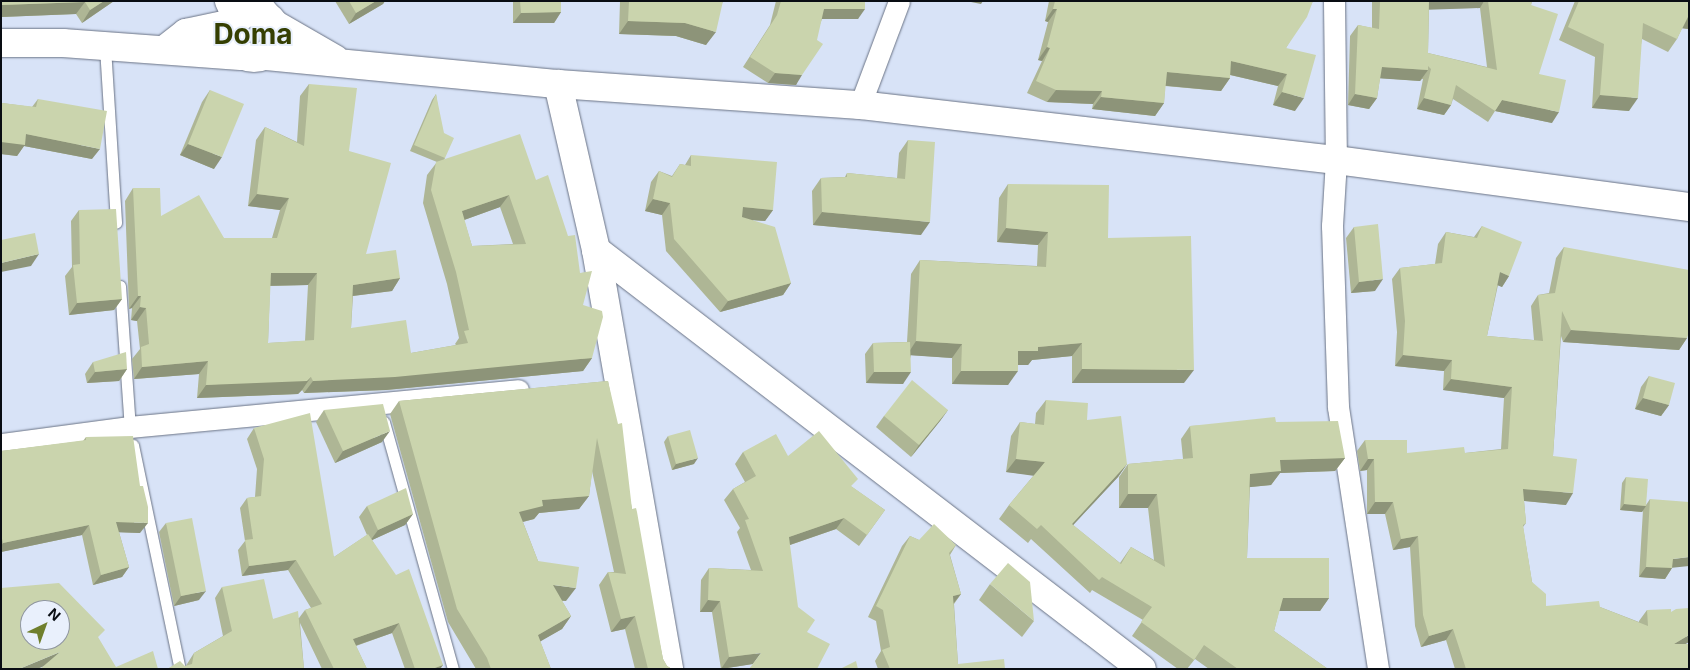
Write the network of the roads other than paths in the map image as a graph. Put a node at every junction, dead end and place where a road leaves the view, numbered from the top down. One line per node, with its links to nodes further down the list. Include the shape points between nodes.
1 (899, 1): 10 (street)
2 (1334, 1): 11 (street)
3 (249, 14): 6 (main road, via 186,33); 7 (main road, via 230,34 233,46); 7 (main road, via 277,36 274,48); 8 (main road)
4 (1, 43): 5 (main road)
5 (105, 46): 6 (main road); 13 (lane)
6 (164, 50): 7 (main road)
7 (253, 56): 8 (main road)
8 (343, 63): 9 (main road)
9 (558, 84): 10 (main road); 14 (main road)
10 (860, 105): 11 (main road)
11 (1336, 160): 12 (main road); 24 (street, via 1332,226 1338,407)
12 (1689, 207)
13 (117, 232)
14 (596, 250): 22 (main road, via 609,381); 23 (main road)
15 (119, 271): 18 (lane)
16 (542, 388): 17 (street)
17 (379, 403): 18 (street); 21 (lane)
18 (129, 427): 19 (street); 20 (lane)
19 (1, 444)
20 (180, 669)
21 (453, 669)
22 (669, 669)
23 (1142, 669)
24 (1378, 669)

